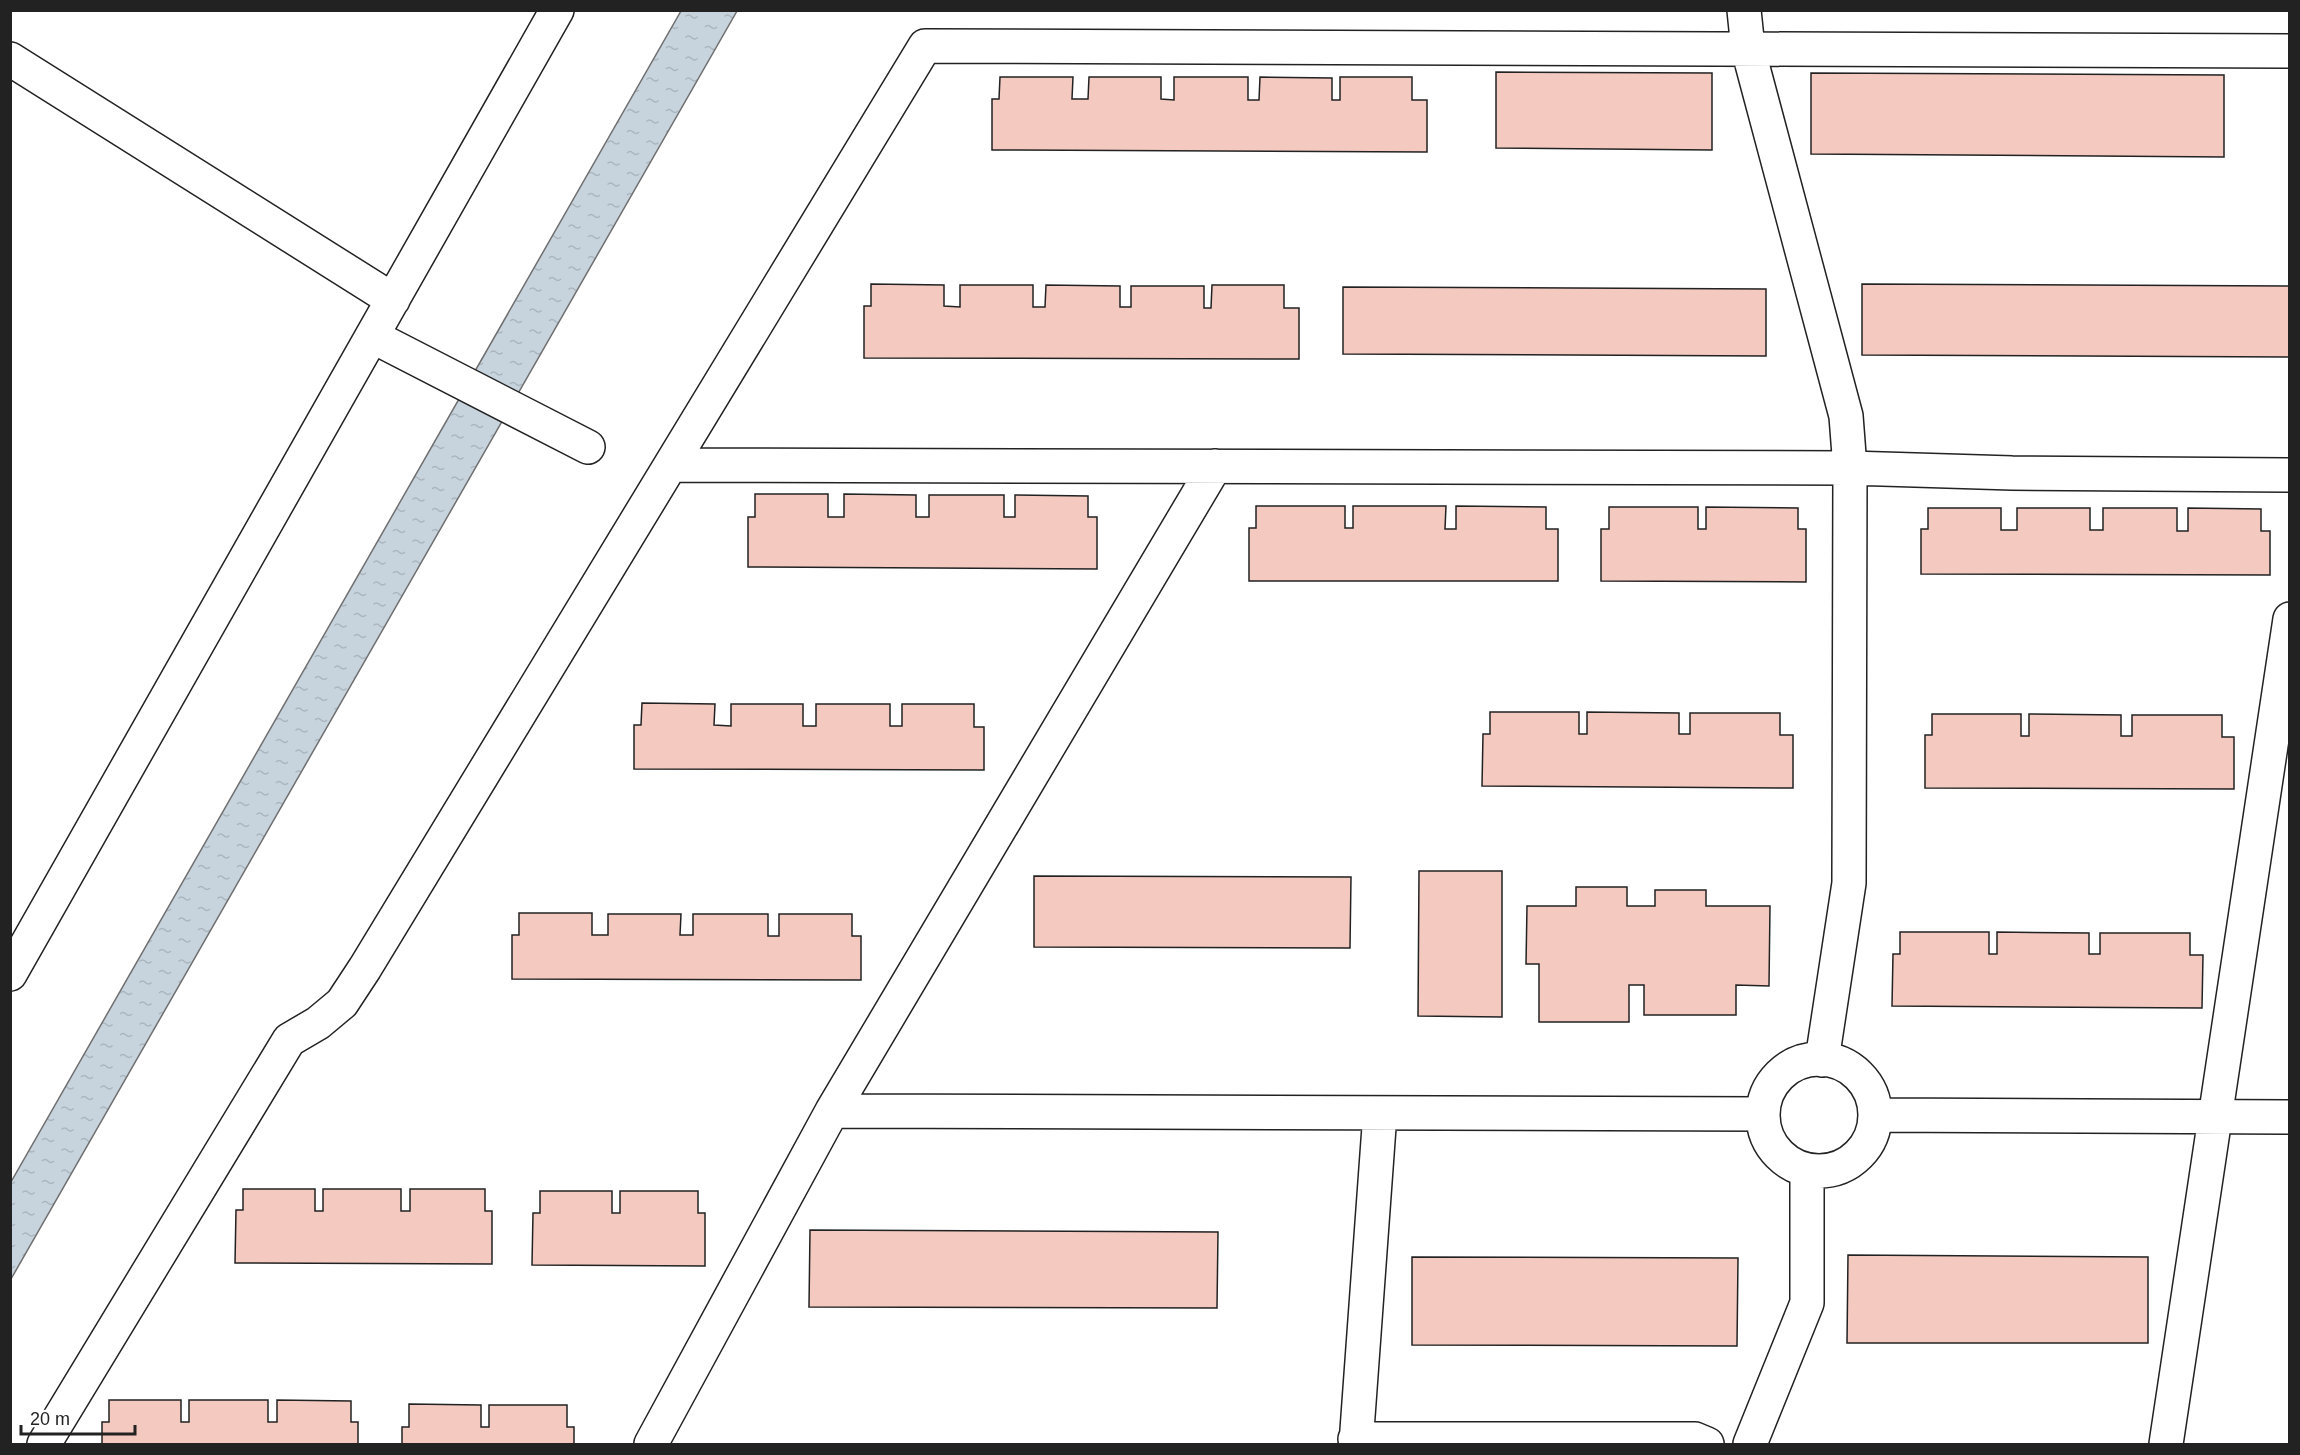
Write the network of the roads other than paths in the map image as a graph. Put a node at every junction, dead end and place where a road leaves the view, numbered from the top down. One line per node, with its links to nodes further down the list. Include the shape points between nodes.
1 (557, 10): 6 (street)
2 (1744, 10): 3 (street)
3 (1748, 49): 4 (street); 9 (street, via 925,46); 11 (street, via 1846,416)
4 (2289, 51)
5 (10, 58): 6 (street)
6 (393, 300): 7 (street)
7 (372, 336): 8 (street); 14 (street)
8 (588, 447)
9 (671, 465): 10 (street); 24 (street, via 365,968 342,1003 288,1040)
10 (1215, 466): 11 (street); 16 (street)
11 (1850, 468): 12 (street); 15 (street, via 1849,883)
12 (2289, 475)
13 (2289, 618): 20 (street)
14 (10, 974)
15 (1822, 1060): 18 (street, via 1795,1064 1780,1074 1769,1088); 19 (street, via 1847,1067 1861,1078 1871,1093)
16 (832, 1111): 17 (street); 25 (street)
17 (1380, 1113): 18 (street); 23 (street)
18 (1763, 1114): 22 (street, via 1767,1139 1777,1154)
19 (1875, 1115): 20 (street); 22 (street, via 1868,1144 1856,1158 1824,1172)
20 (2215, 1116): 21 (street); 28 (street)
21 (2289, 1117)
22 (1807, 1171): 27 (street, via 1807,1304)
23 (1356, 1442): 26 (street, via 1695,1439)
24 (44, 1444)
25 (651, 1444)
26 (1707, 1444)
27 (1750, 1444)
28 (2166, 1444)

